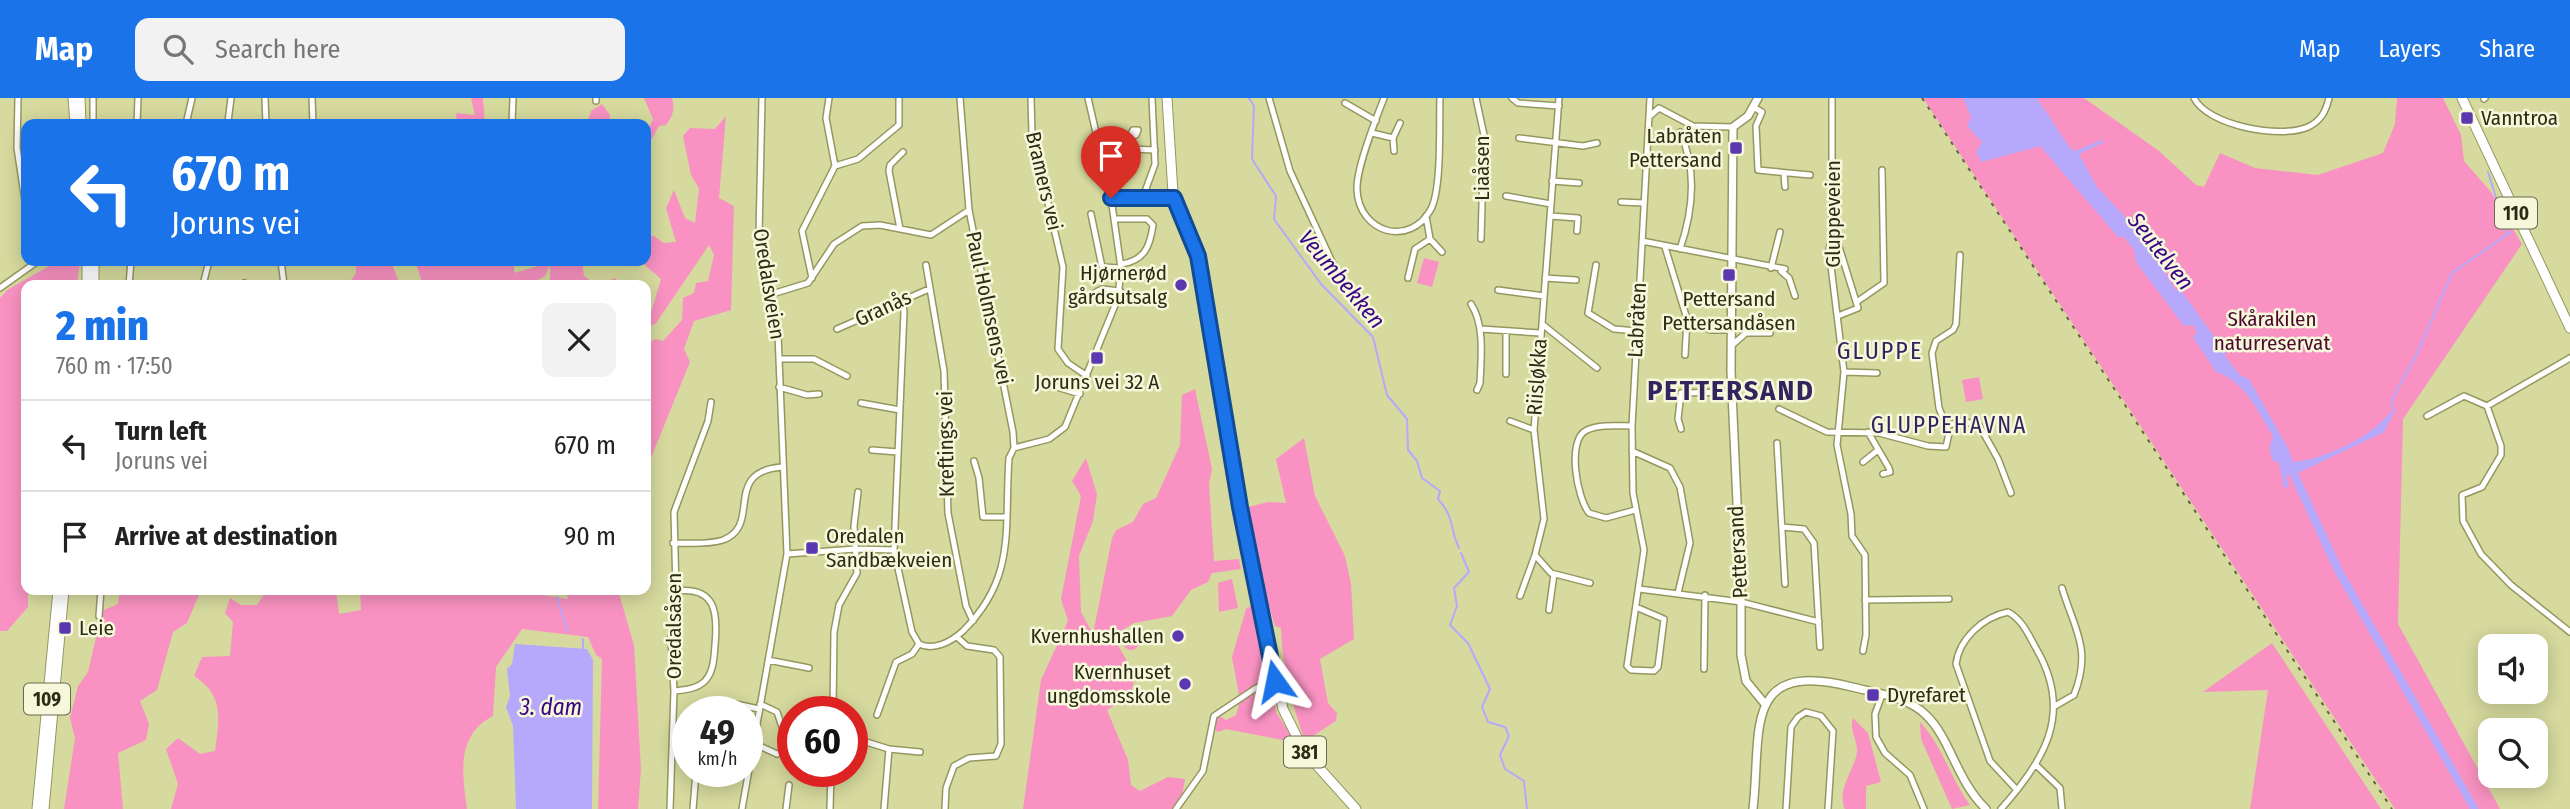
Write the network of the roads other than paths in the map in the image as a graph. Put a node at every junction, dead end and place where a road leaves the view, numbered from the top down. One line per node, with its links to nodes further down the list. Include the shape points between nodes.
1 (18, 98): 62 (street)
2 (73, 98): 35 (main road)
3 (80, 98): 36 (main road)
4 (93, 98): 37 (street)
5 (138, 98): 38 (street)
6 (192, 98): 39 (street)
7 (231, 98): 40 (street)
8 (265, 98): 41 (street)
9 (312, 98): 42 (street)
10 (513, 98): 43 (street)
11 (762, 98): 106 (street, Oredalsveien, via 759,235)
12 (829, 98): 59 (street, via 826,118)
13 (900, 98): 59 (street, via 900,120 890,135 858,159)
14 (960, 98): 74 (street, Paul Holmsens vei)
15 (1031, 98): 132 (street, Bramers vei, via 1032,134 1063,267 1058,349)
16 (1088, 98): 69 (street)
17 (1152, 98): 55 (street)
18 (1167, 98): 70 (main road, 381)
19 (1269, 98): 91 (street, via 1290,171)
20 (1384, 98): 44 (street)
21 (1440, 98): 76 (street, via 1434,198)
22 (1476, 98): 84 (street, Liaåsen, via 1484,135)
23 (1512, 98): 32 (street, via 1518,103)
24 (1559, 98): 32 (street, Riisløkka)
25 (1650, 98): 34 (street, Labråten)
26 (1758, 98): 33 (street)
27 (1832, 98): 80 (street, Gluppeveien)
28 (2194, 98): 29 (street, via 2203,111 2236,127 2291,130 2318,121)
29 (2329, 98)
30 (2462, 98): 115 (main road, 110)
31 (1345, 103): 44 (street)
32 (1559, 106): 52 (street, Riisløkka)
33 (1753, 107): 46 (street); 61 (street, via 1762,114 1756,126 1756,168)
34 (1651, 115): 46 (street, via 1659,108 1693,126); 72 (street, Labråten)
35 (75, 119)
36 (81, 119)
37 (93, 119)
38 (137, 119)
39 (187, 119)
40 (228, 119)
41 (266, 119)
42 (313, 119)
43 (512, 119)
44 (1376, 121): 48 (street)
45 (1400, 124): 50 (street)
46 (1733, 127): 90 (street, Pettersand)
47 (1680, 132): 87 (street, via 1689,154 1690,201)
48 (1372, 133): 50 (street); 76 (street, via 1358,175 1363,213 1375,227 1393,231 1407,229)
49 (1129, 136): 54 (street)
50 (1393, 138): 56 (street)
51 (1519, 138): 52 (street)
52 (1555, 143): 53 (street); 64 (street, Riisløkka)
53 (1597, 143)
54 (1129, 149): 55 (street); 58 (street)
55 (1155, 150): 68 (street)
56 (1394, 151)
57 (903, 152): 79 (street, via 889,171)
58 (1129, 158)
59 (835, 166): 97 (street, via 802,231)
60 (1882, 170): 110 (street, via 1884,283)
61 (1784, 173): 63 (street); 66 (street)
62 (21, 174)
63 (1810, 175)
64 (1552, 181): 65 (street); 73 (street, Riisløkka)
65 (1580, 183)
66 (1785, 187)
67 (1506, 196): 73 (street)
68 (1143, 197): 69 (street); 70 (street)
69 (1111, 198): 78 (street)
70 (1174, 198): 200 (main road, 381, via 1198,256 1235,483)
71 (1621, 202): 72 (street)
72 (1644, 203): 85 (street, Labråten)
73 (1551, 204): 77 (street, Riisløkka)
74 (969, 210): 79 (street, via 931,235); 153 (street, Paul Holmsens vei)
75 (1091, 214): 95 (street, via 1102,267)
76 (1426, 216): 83 (street)
77 (1550, 216): 81 (street, via 1578,218); 99 (street, Riisløkka)
78 (1114, 219): 95 (street); 95 (street, via 1147,219 1153,225 1144,254)
79 (900, 229): 97 (street, via 871,225 854,229 834,244)
80 (1833, 229): 110 (street); 112 (street, Gluppeveien, via 1829,250)
81 (1577, 232)
82 (1780, 232): 96 (street)
83 (1430, 239): 88 (street); 98 (street, via 1415,249)
84 (1481, 239)
85 (1642, 241): 86 (street); 120 (street, Labråten)
86 (1665, 247): 87 (street); 113 (street)
87 (1680, 249): 90 (street)
88 (1442, 252)
89 (1960, 255): 147 (street, via 1956,324 1936,341 1932,353 1939,408)
90 (1732, 261): 96 (street); 118 (street, Pettersand)
91 (1333, 264)
92 (926, 265): 102 (street, Kreftings vei)
93 (1596, 265): 120 (street, via 1588,313 1614,329)
94 (31, 266): 101 (street)
95 (1121, 266): 104 (street)
96 (1771, 268): 108 (street, via 1782,269)
97 (812, 278): 106 (street, via 804,286)
98 (1409, 278)
99 (1545, 278): 100 (street); 107 (street, Riisløkka)
100 (1576, 280)
101 (0, 288)
102 (929, 289): 109 (street, Granås); 190 (street, Kreftings vei, via 944,371 948,513)
103 (1497, 290): 107 (street)
104 (1120, 291): 105 (street); 132 (street)
105 (1096, 292)
106 (769, 295): 126 (street, Oredalsveien)
107 (1544, 296): 114 (street, Riisløkka)
108 (1795, 296)
109 (902, 300): 117 (street, Granås); 142 (street)
110 (1858, 301): 112 (street, via 1856,311)
111 (1471, 304): 116 (street)
112 (1838, 316): 128 (street, Gluppeveien)
113 (1687, 319): 118 (street, via 1710,330); 124 (street)
114 (1542, 324): 122 (street, Riisløkka); 127 (street, Riisløkka)
115 (2570, 328)
116 (1481, 329): 119 (street); 135 (street)
117 (838, 330)
118 (1731, 330): 123 (street, Pettersand)
119 (1506, 331): 122 (street); 130 (street)
120 (1637, 331): 146 (street, Labråten)
121 (1770, 333): 123 (street, via 1746,333)
122 (1540, 334): 149 (street, Riisløkka)
123 (1731, 346): 136 (street, Pettersand)
124 (1685, 355)
125 (2570, 358): 141 (street)
126 (779, 359): 131 (street, via 814,359); 133 (street, Oredalsveien)
127 (1597, 368)
128 (1844, 372): 129 (street); 151 (street, Gluppeveien)
129 (1877, 373)
130 (1506, 374)
131 (848, 376)
132 (1087, 376): 138 (street)
133 (779, 387): 137 (street); 160 (street, Oredalsveien)
134 (1058, 387): 138 (street)
135 (1476, 390)
136 (1731, 392): 148 (street, via 1681,393); 186 (street, Pettersand)
137 (819, 394)
138 (1080, 394): 153 (street, via 1069,420 1056,435)
139 (711, 402): 167 (street, Oredalsåsen, via 674,512)
140 (861, 403): 142 (street)
141 (2487, 406): 144 (street, via 2464,396); 192 (street, via 2501,455 2482,487 2462,495 2460,513 2481,554 2511,585)
142 (900, 410): 157 (street)
143 (1779, 410): 151 (street)
144 (2427, 416)
145 (1510, 421): 149 (street, Riisløkka)
146 (1632, 426): 156 (street, Labråten); 164 (street, via 1588,429 1577,440 1575,453 1581,499 1589,513 1605,518)
147 (1947, 426): 150 (street, via 1949,442 1942,448); 163 (street, via 1961,421 1979,425)
148 (1681, 429)
149 (1534, 430): 171 (street, Riisløkka, via 1544,511)
150 (1868, 432): 151 (street); 155 (street)
151 (1837, 433): 185 (street, Gluppeveien, via 1852,536 1865,555)
152 (1777, 443): 166 (street)
153 (1014, 448): 165 (street, Paul Holmsens vei, via 1009,458)
154 (872, 450): 157 (street)
155 (1878, 450): 159 (street); 161 (street, via 1890,471)
156 (1632, 451): 164 (street, Labråten); 178 (street, via 1665,465 1678,480 1690,543)
157 (898, 452): 169 (street)
158 (974, 461): 165 (street, via 983,517)
159 (1863, 462)
160 (782, 467): 167 (street, Oredalsåsen, via 760,470 751,478 733,534 713,542); 170 (street, Oredalsveien)
161 (1883, 474)
162 (858, 492): 168 (street)
163 (2011, 493)
164 (1635, 510): 176 (street, Labråten, via 1644,550)
165 (1005, 517): 190 (street, Paul Holmsens vei, via 1002,572)
166 (1782, 527): 174 (street); 191 (street, via 1804,529 1813,540)
167 (673, 543): 177 (street, Oredalsåsen)
168 (856, 549): 169 (street); 170 (street); 205 (street, via 857,573 839,605 834,632)
169 (894, 550): 194 (street, via 912,632)
170 (787, 554): 197 (street, Oredalsveien)
171 (1535, 555): 172 (street); 183 (street, Riisløkka)
172 (1554, 575): 173 (street); 188 (street)
173 (1590, 583)
174 (1786, 584)
175 (2062, 588): 207 (street, via 2083,643 2083,660 2074,695)
176 (1639, 589): 178 (street); 187 (street, Labråten)
177 (676, 591): 201 (street, Oredalsåsen, via 671,639); 201 (street, via 699,592 710,599 717,625 714,662 706,679 692,688)
178 (1678, 593): 182 (street)
179 (58, 595): 221 (main road, 109)
180 (64, 595): 222 (main road, 109)
181 (101, 595): 189 (street)
182 (1705, 595): 186 (street); 199 (street)
183 (1520, 596)
184 (1949, 599): 185 (street)
185 (1866, 600): 196 (street, Gluppeveien)
186 (1741, 602): 191 (street); 206 (street, Pettersand, via 1742,669 1750,689)
187 (1636, 607): 187 (street, Labråten, via 1628,668 1654,671 1664,619)
188 (1549, 610)
189 (99, 616)
190 (973, 621): 193 (street, Paul Holmsens vei)
191 (1819, 622): 195 (street)
192 (2570, 632)
193 (957, 637): 194 (street, via 937,646); 229 (street, via 967,646 994,650 1000,657 1001,744 996,756 969,758 954,766)
194 (919, 644): 208 (street, via 912,654 896,662)
195 (1820, 648)
196 (1863, 652)
197 (768, 660): 198 (street); 204 (street, Oredalsveien)
198 (809, 667)
199 (1704, 669)
200 (1275, 681): 230 (street, via 1214,716 1203,771); 231 (main road, 381, via 1300,744)
201 (674, 691): 203 (street, Oredalsåsen)
202 (1882, 695): 206 (street, via 1801,679 1786,685); 235 (street, via 1875,714 1876,737 1885,753 1909,775); 236 (street, via 1926,715 1962,780)
203 (674, 696)
204 (762, 696)
205 (834, 696)
206 (1765, 704): 232 (street)
207 (2055, 706): 215 (street, via 2047,744); 220 (street, via 2045,663 2019,619 2008,612 1996,615 1959,647 1955,664 1990,761)
208 (877, 715)
209 (868, 743): 211 (street)
210 (763, 748): 214 (street)
211 (889, 749): 213 (street); 228 (street)
212 (672, 752): 223 (street, Oredalsåsen)
213 (920, 752)
214 (777, 754)
215 (2036, 765): 220 (street); 238 (street, via 2060,788)
216 (695, 787): 224 (street)
217 (746, 787): 225 (street, Oredalsveien)
218 (789, 787): 226 (street)
219 (831, 787): 227 (street)
220 (2017, 790): 237 (street)
221 (37, 809)
222 (44, 809)
223 (670, 809)
224 (693, 809)
225 (742, 809)
226 (786, 809)
227 (830, 809)
228 (884, 809)
229 (945, 809)
230 (1176, 809)
231 (1356, 809)
232 (1753, 809)
233 (1786, 809): 234 (street, via 1791,727 1806,712 1821,716 1833,731)
234 (1828, 809)
235 (1924, 809)
236 (1986, 809)
237 (2001, 809)
238 (2062, 809)

